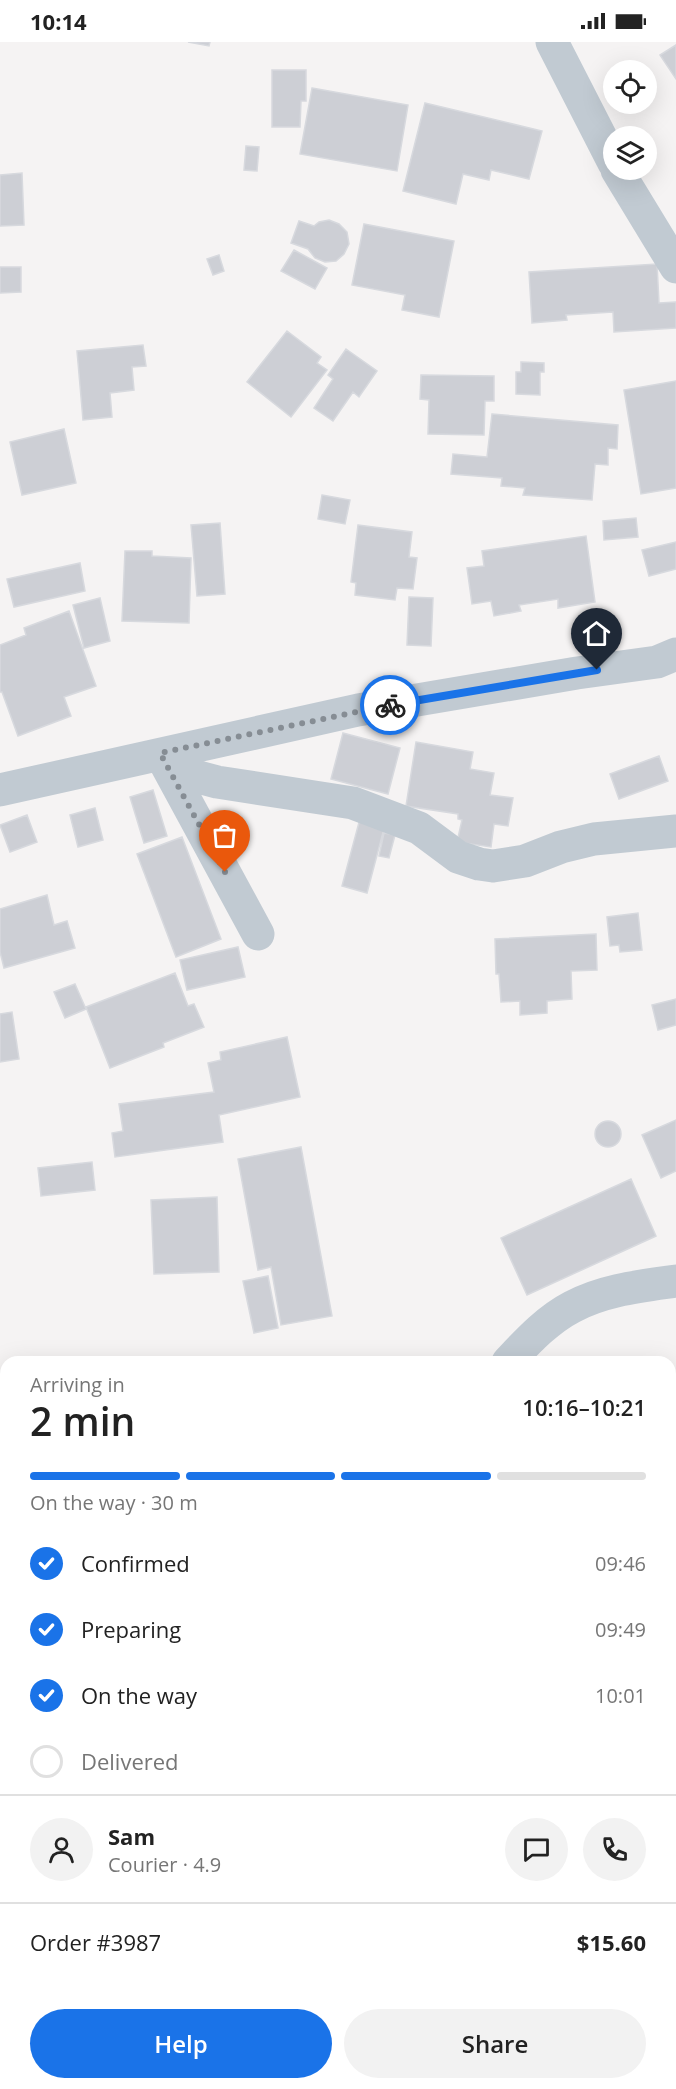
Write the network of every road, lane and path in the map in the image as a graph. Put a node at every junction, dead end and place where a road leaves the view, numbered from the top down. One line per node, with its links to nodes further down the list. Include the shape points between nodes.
1 (561, 45): 2 (street)
2 (603, 139)
3 (623, 180): 4 (street)
4 (676, 267)
5 (676, 654): 6 (street, via 657,662 358,710)
6 (165, 761): 7 (street); 8 (street, via 217,782 353,803 419,828 458,857 493,866 525,861 594,838); 9 (street)
7 (0, 790)
8 (676, 831)
9 (258, 934)
10 (676, 1281): 11 (street, via 621,1290 572,1307 548,1323)
11 (514, 1356)

